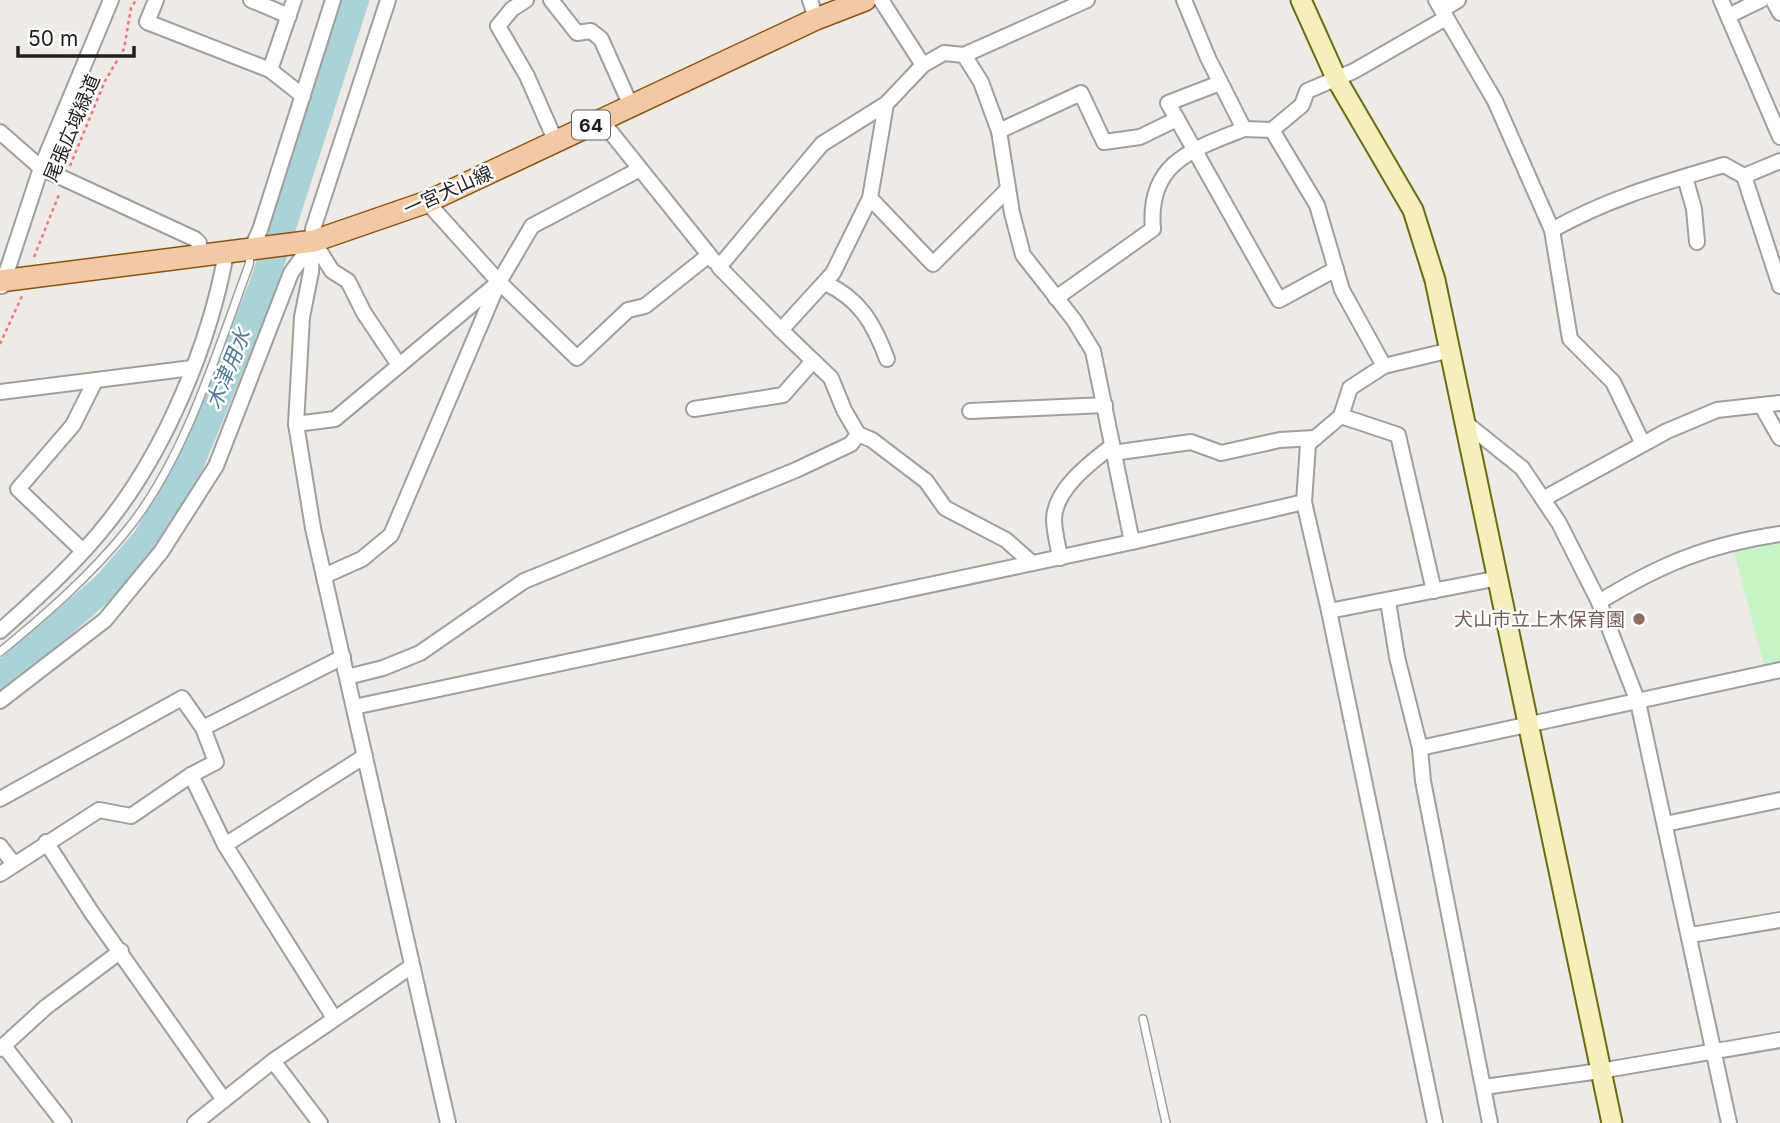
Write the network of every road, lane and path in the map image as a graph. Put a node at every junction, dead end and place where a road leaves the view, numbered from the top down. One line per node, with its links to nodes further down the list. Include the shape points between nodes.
1 (111, 0): 42 (street)
2 (136, 0): 46 (path, 尾張広域緑道, via 124,49 105,81)
3 (156, 0): 26 (street, via 147,22)
4 (251, 0): 22 (street)
5 (294, 0): 22 (street)
6 (332, 0): 29 (street)
7 (388, 0): 51 (street, via 326,186 313,229)
8 (526, 0): 39 (street, via 498,26 527,76)
9 (551, 0): 31 (street, via 577,33 592,32 601,39)
10 (865, 0): 19 (main road, 一宮犬山線 / 64)
11 (881, 0): 25 (street)
12 (1087, 0): 24 (street)
13 (1184, 0): 28 (street)
14 (1301, 0): 27 (street)
15 (1458, 0): 20 (street)
16 (1721, 0): 23 (street)
17 (1760, 0): 23 (street)
18 (1773, 0): 21 (street)
19 (813, 9): 31 (main road, 一宮犬山線 / 64)
20 (1441, 10): 27 (street); 50 (street, via 1495,101)
21 (1780, 13)
22 (289, 16): 26 (street)
23 (1728, 16): 38 (street)
24 (964, 55): 25 (street, via 944,53); 36 (street, via 981,82)
25 (923, 65): 30 (street)
26 (270, 70): 29 (street)
27 (1337, 80): 35 (street, via 1307,90 1302,105); 68 (street, via 1413,210)
28 (1220, 83): 32 (street, via 1168,103); 34 (street)
29 (303, 96): 53 (street)
30 (886, 104): 48 (street); 58 (street, via 822,144)
31 (631, 106): 33 (main road, 一宮犬山線 / 64)
32 (1177, 119): 36 (street, via 1140,137 1104,142 1081,93); 40 (street)
33 (601, 120): 39 (main road, 一宮犬山線 / 64); 43 (street)
34 (1244, 129): 35 (street); 40 (street)
35 (1272, 130): 59 (street, via 1317,205)
36 (999, 131): 47 (street)
37 (0, 132): 42 (street)
38 (1780, 137)
39 (556, 142): 49 (main road, 一宮犬山線 / 64)
40 (1194, 149): 59 (street, via 1279,300); 65 (street, via 1161,177 1151,209 1153,229)
41 (1780, 162): 44 (street)
42 (40, 168): 46 (street); 62 (street)
43 (640, 169): 55 (street); 60 (street, via 531,226)
44 (1744, 176): 45 (street, via 1724,165); 63 (street)
45 (1685, 177): 50 (street, via 1622,195); 52 (street)
46 (64, 181): 56 (street, via 195,239); 57 (path, 尾張広域緑道)
47 (1008, 189): 48 (street, via 933,264); 65 (street, via 1023,255)
48 (870, 198): 61 (street)
49 (427, 202): 51 (main road, 一宮犬山線 / 64); 60 (street)
50 (1552, 230): 87 (street, via 1570,339 1613,382)
51 (314, 241): 53 (main road, 一宮犬山線 / 64); 71 (street, via 332,271 348,281); 82 (street, via 302,317); 107 (street, via 291,273 216,466 160,552 104,620)
52 (1697, 242)
53 (251, 250): 54 (main road, 一宮犬山線 / 64); 103 (lane, via 198,403 156,485 127,530 51,610)
54 (226, 253): 56 (main road, 一宮犬山線 / 64); 73 (street)
55 (709, 255): 58 (street); 60 (street, via 645,306 628,310 577,358)
56 (201, 256): 62 (main road, 一宮犬山線 / 64)
57 (30, 267)
58 (719, 267): 66 (street)
59 (1336, 269): 72 (street, via 1342,290)
60 (499, 282): 71 (street); 96 (street, via 391,536 362,559)
61 (825, 283): 66 (street); 69 (street, via 841,290 874,324)
62 (2, 284)
63 (1780, 286)
64 (24, 292): 67 (path)
65 (1056, 298): 77 (street, via 1093,351)
66 (781, 330): 70 (street)
67 (0, 344)
68 (1451, 349): 72 (street); 83 (street)
69 (887, 359)
70 (813, 362): 79 (street, via 783,395); 84 (street, via 831,378)
71 (400, 365): 82 (street, via 335,419)
72 (1384, 366): 81 (street, via 1350,388)
73 (192, 368): 74 (street); 93 (street, via 173,416 132,487)
74 (95, 381): 75 (street); 93 (street, via 73,425 18,489)
75 (0, 392)
76 (1780, 403): 78 (street)
77 (1105, 405): 80 (street); 88 (street)
78 (1761, 405): 86 (street); 87 (street, via 1717,410)
79 (694, 409)
80 (970, 411)
81 (1341, 416): 85 (street); 98 (street, via 1398,435)
82 (296, 424): 96 (street)
83 (1467, 424): 89 (street, via 1522,468); 97 (street)
84 (858, 434): 95 (street, via 926,481 945,508 1006,540); 106 (street, via 851,444 796,470 524,580 420,653)
85 (1315, 438): 88 (street, via 1280,440 1221,453 1191,442); 90 (street, via 1308,444)
86 (1780, 439)
87 (1643, 444): 89 (street)
88 (1113, 450): 92 (street); 94 (street, via 1084,468 1056,509)
89 (1543, 499): 100 (street)
90 (1304, 502): 92 (street); 101 (street)
91 (1780, 534): 100 (street, via 1722,543 1678,558)
92 (1132, 542): 94 (street)
93 (83, 551): 102 (street)
94 (1060, 558): 95 (street)
95 (1032, 564): 109 (street)
96 (324, 576): 104 (street)
97 (1499, 578): 98 (street); 110 (street)
98 (1434, 591): 99 (street)
99 (1388, 601): 101 (street); 112 (street)
100 (1599, 602): 108 (street)
101 (1329, 611): 141 (street)
102 (0, 631)
103 (0, 652)
104 (342, 657): 106 (street); 111 (street)
105 (1780, 670): 108 (street)
106 (347, 677): 109 (street)
107 (0, 701)
108 (1638, 702): 110 (street); 117 (street)
109 (354, 707): 113 (street)
110 (1527, 724): 112 (street); 133 (street)
111 (203, 728): 114 (street, via 216,762); 115 (street, via 182,698)
112 (1420, 748): 134 (street)
113 (365, 756): 119 (street); 126 (street)
114 (191, 775): 118 (street, via 131,816 99,810); 119 (street)
115 (0, 799)
116 (1780, 800): 117 (street)
117 (1665, 824): 124 (street)
118 (46, 842): 121 (street); 125 (street)
119 (225, 845): 127 (street)
120 (0, 846): 121 (street)
121 (14, 864): 122 (street)
122 (0, 874)
123 (1780, 920): 124 (street)
124 (1691, 935): 131 (street)
125 (121, 951): 130 (street, via 46,1007); 135 (street)
126 (412, 966): 127 (street); 139 (street)
127 (334, 1018): 132 (street)
128 (1143, 1019): 140 (lane)
129 (1780, 1040): 131 (street)
130 (2, 1047): 136 (street)
131 (1715, 1050): 133 (street); 144 (street)
132 (273, 1061): 135 (street); 138 (street)
133 (1600, 1071): 134 (street); 143 (street)
134 (1484, 1087): 142 (street)
135 (224, 1100): 137 (street)
136 (64, 1123)
137 (195, 1123)
138 (320, 1123)
139 (448, 1123)
140 (1166, 1123)
141 (1435, 1123)
142 (1490, 1123)
143 (1612, 1123)
144 (1729, 1123)

